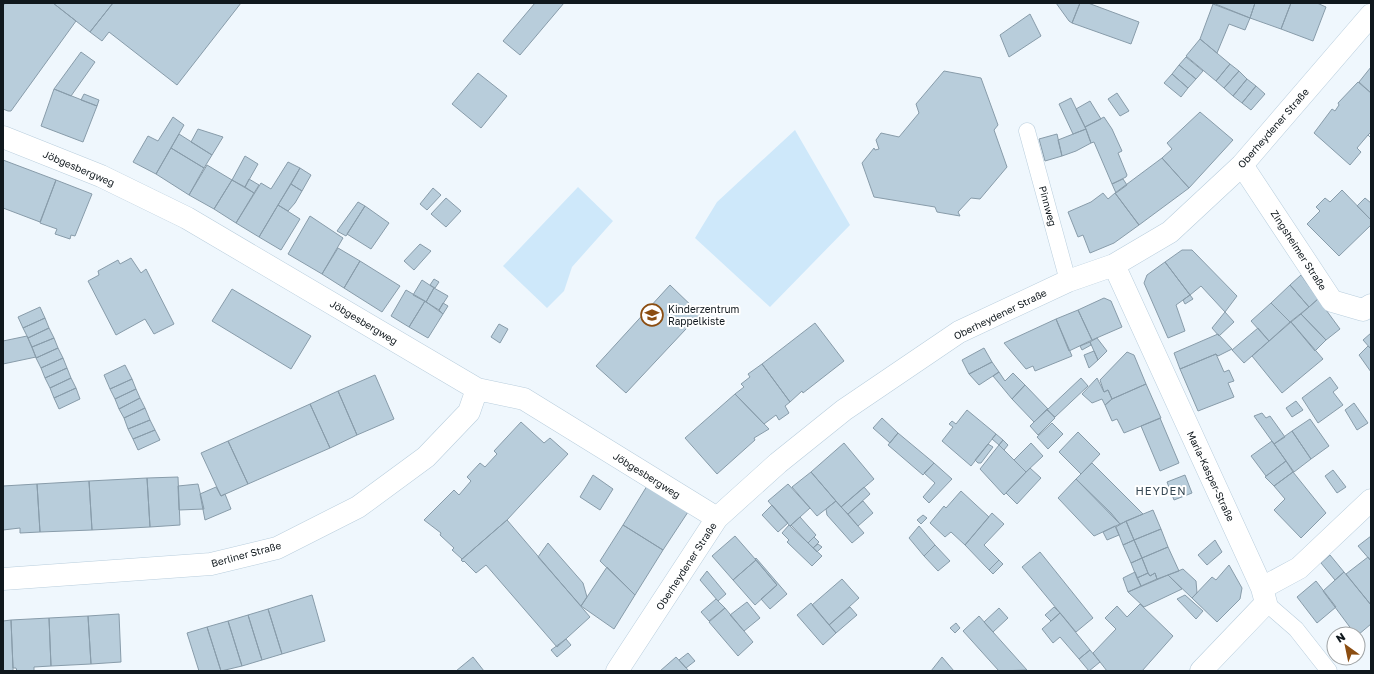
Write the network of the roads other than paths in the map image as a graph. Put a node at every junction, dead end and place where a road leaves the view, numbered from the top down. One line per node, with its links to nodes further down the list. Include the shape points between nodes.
1 (1371, 15): 4 (street, Oberheydener Straße)
2 (1027, 131): 6 (lane, Pinnweg)
3 (3, 137): 8 (street, Jöbgesbergweg, via 101,176 187,218)
4 (1242, 165): 5 (street, Oberheydener Straße, via 1170,232); 7 (street, Zingsheimer Straße, via 1332,301 1363,310)
5 (1114, 265): 6 (street, Oberheydener Straße); 12 (street, Maria-Kasper-Straße)
6 (1068, 281): 10 (street, Oberheydener Straße, via 959,332 936,347 844,410 778,463)
7 (1371, 305)
8 (477, 390): 10 (street, Jöbgesbergweg, via 524,399); 11 (street, Berliner Straße, via 469,412 426,457 358,507 277,548 211,564)
9 (1371, 500): 12 (street, via 1299,568)
10 (717, 518): 13 (street, Oberheydener Straße)
11 (3, 579)
12 (1264, 595): 14 (street); 15 (lane, Maria-Kasper-Straße, via 1296,629)
13 (617, 671)
14 (1201, 671)
15 (1329, 671)

